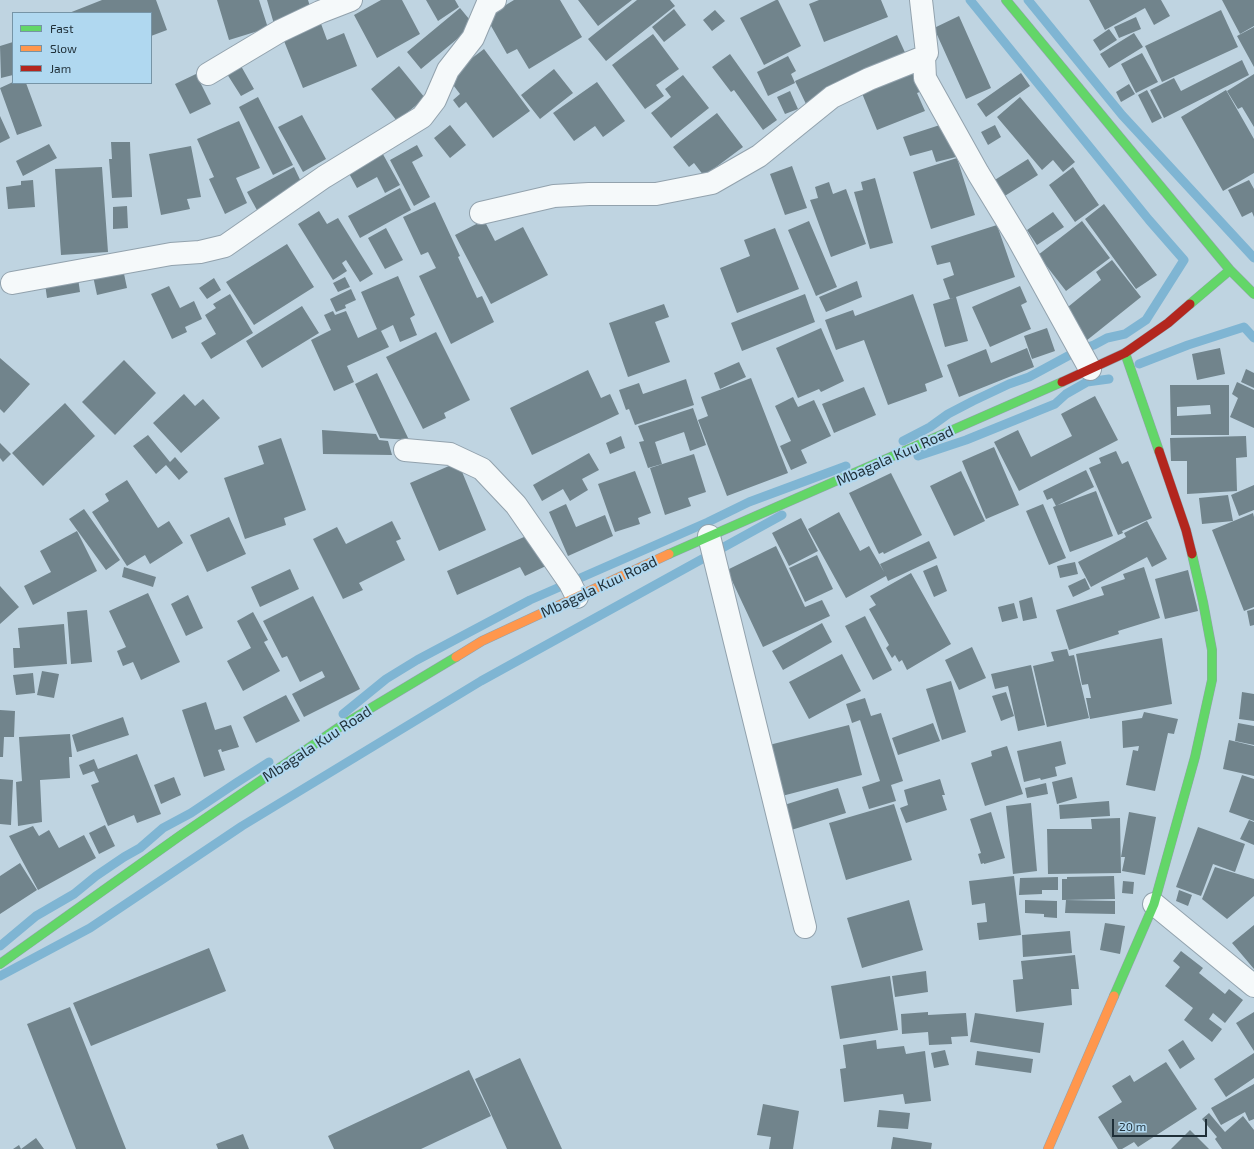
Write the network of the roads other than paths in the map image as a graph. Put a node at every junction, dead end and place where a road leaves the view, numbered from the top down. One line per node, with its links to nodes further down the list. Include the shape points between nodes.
1 (351, 0): 6 (street, via 280,30)
2 (921, 0): 5 (street, via 927,52)
3 (1006, 0): 8 (street)
4 (488, 2): 9 (street, via 473,38 448,70 435,100 422,118 324,177 225,246)
5 (924, 57): 7 (street, via 832,97 759,156 712,183 656,194 554,196); 12 (street, via 925,78)
6 (208, 74)
7 (481, 213)
8 (1230, 270): 10 (street); 11 (street, Mbagala Kuu Road, via 1168,323)
9 (12, 283)
10 (1254, 294)
11 (1125, 353): 12 (street, Mbagala Kuu Road); 16 (street, via 1186,530 1204,602 1212,650 1212,680 1195,757)
12 (1090, 369): 14 (street, Mbagala Kuu Road)
13 (405, 450): 15 (street, via 450,454 482,469 516,505)
14 (709, 536): 15 (street, Mbagala Kuu Road); 17 (street)
15 (577, 597): 18 (street, Mbagala Kuu Road, via 482,641 341,726 181,835)
16 (1154, 904): 19 (street); 20 (street)
17 (805, 927)
18 (0, 964)
19 (1254, 986)
20 (1048, 1149)

